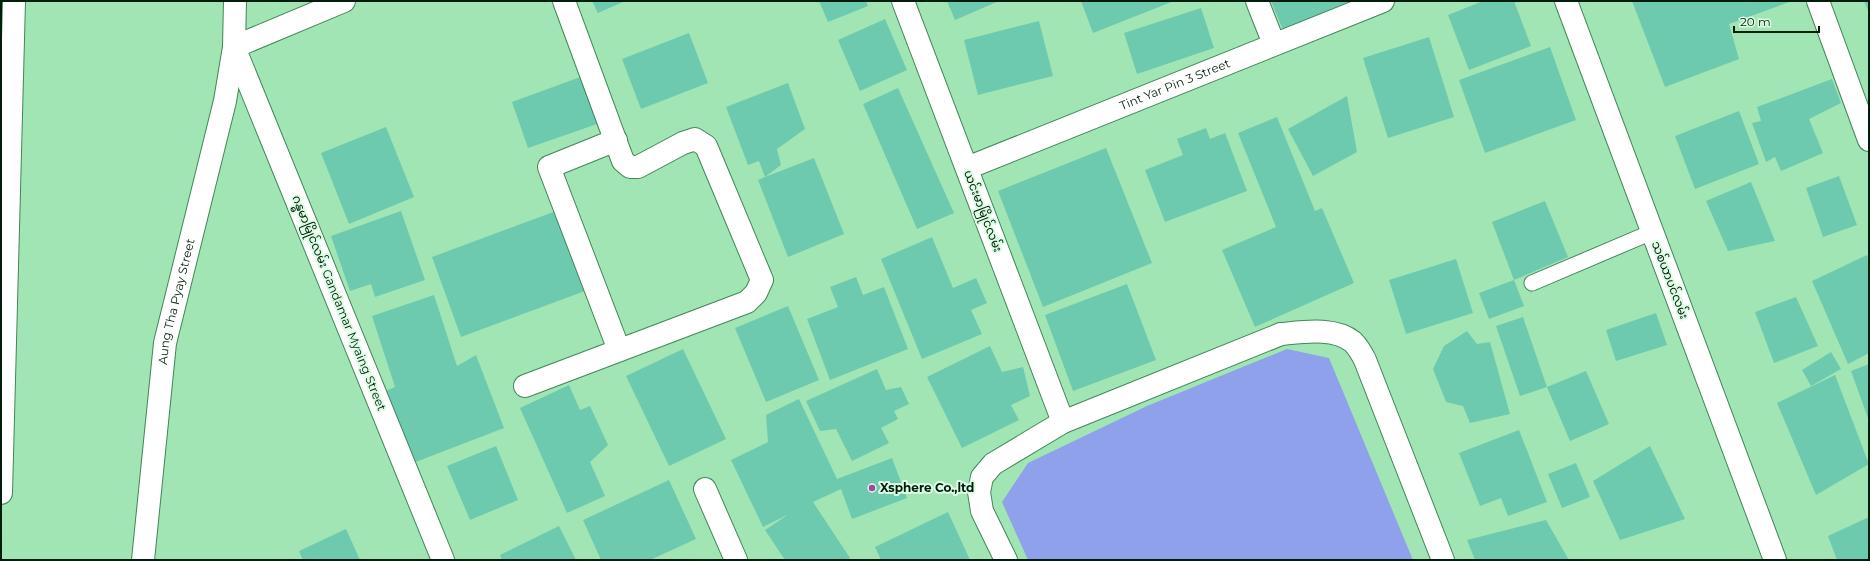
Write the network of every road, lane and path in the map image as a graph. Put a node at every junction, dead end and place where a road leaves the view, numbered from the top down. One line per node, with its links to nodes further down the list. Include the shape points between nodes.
1 (14, 1): 21 (street)
2 (235, 1): 11 (street, Aung Tha Pyay Street)
3 (344, 1): 11 (street)
4 (564, 1): 12 (street)
5 (903, 1): 14 (street, ယင်းမာမြိုင်လမ်း)
6 (1257, 1): 10 (street)
7 (1383, 1): 10 (street, Tint Yar Pin 3 Street)
8 (1566, 1): 15 (street, သစ်ယာပင်လမ်း)
9 (1818, 1): 13 (street)
10 (1274, 44): 14 (street, Tint Yar Pin 3 Street)
11 (234, 47): 22 (street, Aung Tha Pyay Street, via 225,101 165,343); 23 (street, ဂန္ဓမာမြိုင်လမ်း Gandamar Myaing Street)
12 (616, 140): 17 (street, via 549,167); 17 (street, via 624,161 630,167 638,167 695,139 706,146 762,280 756,293 746,302)
13 (1869, 140)
14 (967, 168): 19 (street, ယင်းမာမြိုင်လမ်း)
15 (1652, 232): 16 (lane); 27 (street, သစ်ယာပင်လမ်း)
16 (1532, 283)
17 (619, 350): 18 (street)
18 (525, 386)
19 (1063, 422): 25 (street, via 993,464 982,477 979,492 982,511); 26 (street, via 1281,334 1305,331 1344,336 1354,343 1365,360)
20 (705, 489): 24 (street)
21 (1, 493)
22 (143, 560)
23 (443, 560)
24 (736, 560)
25 (1006, 560)
26 (1443, 560)
27 (1775, 560)

